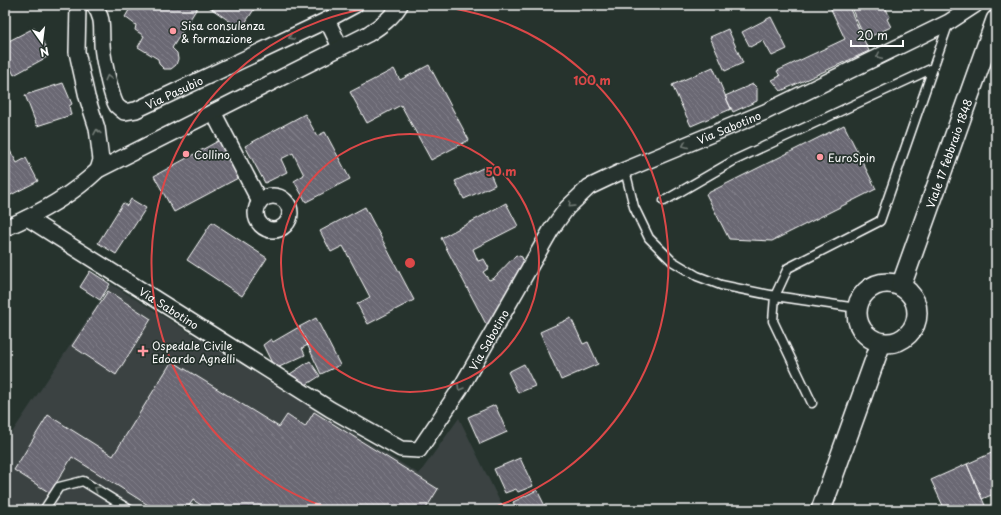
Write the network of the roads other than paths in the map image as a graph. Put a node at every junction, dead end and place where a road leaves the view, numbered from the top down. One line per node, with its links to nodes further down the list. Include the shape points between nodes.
1 (78, 5): 12 (street, one-way to 1, via 101,160 97,128 77,52)
2 (94, 5): 6 (street, Via Pasubio, one-way to 2, via 136,110 124,112 117,106 113,97 104,59 100,14)
3 (355, 5): 6 (street, Via Pasubio)
4 (400, 5): 9 (street, via 384,24)
5 (975, 5): 8 (street, Via Sabotino)
6 (327, 20): 9 (street)
7 (996, 20): 18 (street, Viale 17 febbraio 1848)
8 (949, 22): 10 (lane); 13 (street, Via Sabotino, one-way to 13, via 765,112)
9 (340, 47): 11 (street)
10 (933, 68): 14 (lane, via 735,160); 19 (lane, via 880,221 788,268)
11 (213, 112): 12 (street); 15 (street)
12 (98, 170): 16 (street, via 56,202)
13 (625, 170): 16 (street, Via Sabotino, one-way to 16, via 589,187 567,208 551,230 460,389 419,450 401,449 330,409); 19 (lane, via 634,207 649,238 672,261 697,276 721,285)
14 (664, 201)
15 (260, 202)
16 (27, 218): 17 (street)
17 (5, 228)
18 (901, 286): 20 (street, via 892,283 874,286 860,299); 21 (street, via 914,300 917,309 914,328 900,341)
19 (775, 296): 20 (lane); 22 (lane, via 773,321)
20 (857, 308): 21 (street, via 859,326 872,340)
21 (881, 343): 25 (street)
22 (812, 403)
23 (44, 510): 24 (lane, one-way to 23, via 83,481 60,487)
24 (130, 510)
25 (821, 510)

